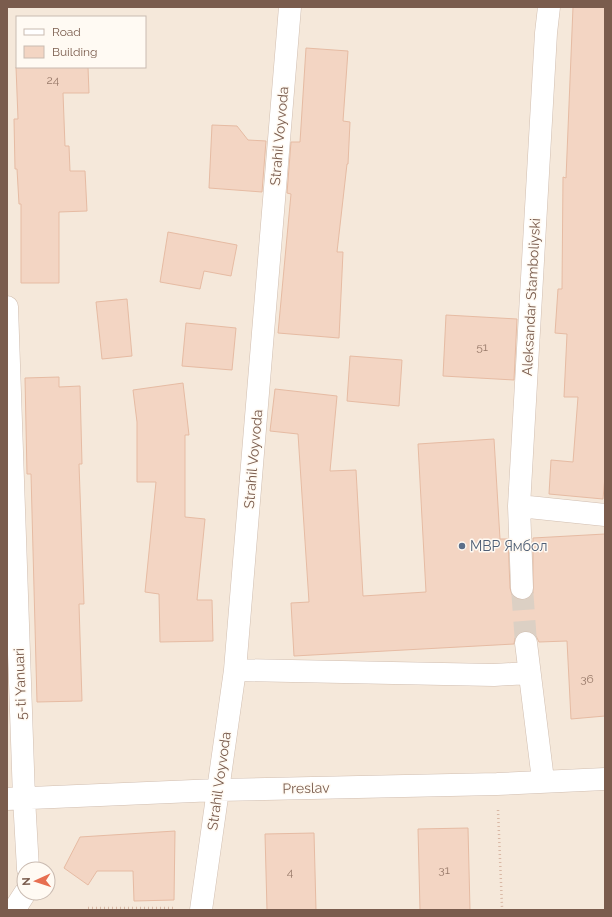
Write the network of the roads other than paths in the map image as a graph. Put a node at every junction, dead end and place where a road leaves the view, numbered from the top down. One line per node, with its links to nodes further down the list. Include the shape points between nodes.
1 (290, 7): 9 (street, Strahil Voyvoda)
2 (549, 7): 5 (street, Aleksandar Stamboliyski)
3 (7, 308): 4 (street, 5-ti Yanuari)
4 (9, 402): 14 (street, 5-ti Yanuari)
5 (519, 506): 6 (street); 7 (street, Aleksandar Stamboliyski)
6 (605, 514)
7 (522, 588)
8 (526, 643): 10 (street)
9 (235, 670): 10 (street, via 494,675); 13 (street, Strahil Voyvoda)
10 (528, 673): 12 (street)
11 (605, 779): 12 (street, Preslav)
12 (543, 780): 13 (street, Preslav, via 497,784)
13 (217, 790): 14 (street, Preslav); 17 (street, Strahil Voyvoda)
14 (16, 798): 15 (street, 5-ti Yanuari)
15 (27, 861)
16 (20, 901): 18 (street)
17 (201, 909)
18 (14, 910)

